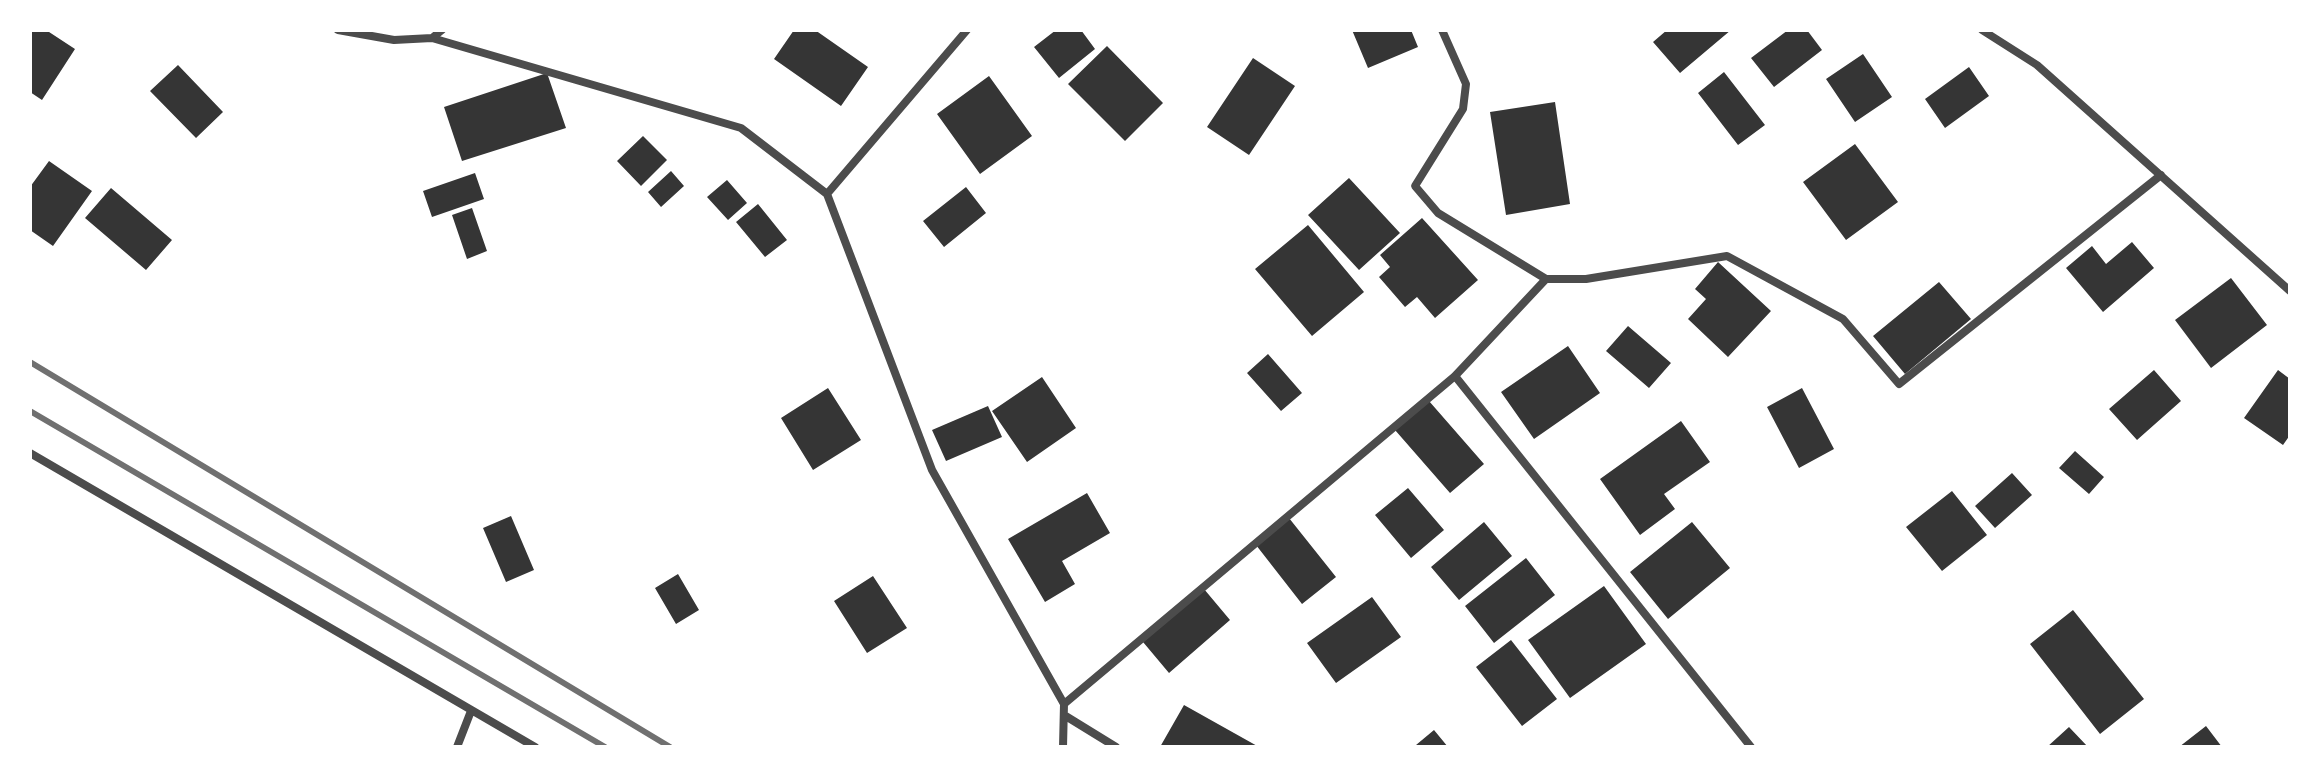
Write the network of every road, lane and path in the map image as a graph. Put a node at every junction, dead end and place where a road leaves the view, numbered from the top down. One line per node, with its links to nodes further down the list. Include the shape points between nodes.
1 (338, 30): 8 (street)
2 (388, 30): 8 (street)
3 (442, 30): 7 (street)
4 (967, 30): 10 (street)
5 (1442, 30): 11 (street, via 1466,84 1463,109 1415,186 1438,213)
6 (1982, 30): 9 (street, via 2037,65)
7 (432, 38): 8 (street); 10 (street, via 741,128)
8 (394, 40)
9 (2161, 175): 11 (street, via 1899,384 1843,319 1727,256 1586,279); 12 (street)
10 (827, 194): 15 (street, via 932,470)
11 (1546, 279): 13 (street)
12 (2290, 291)
13 (1455, 376): 15 (street); 22 (street)
14 (30, 453): 16 (street)
15 (1064, 704): 17 (street)
16 (471, 711): 18 (street); 19 (street)
17 (1064, 715): 20 (street); 21 (street)
18 (457, 747)
19 (535, 747)
20 (1063, 747)
21 (1116, 747)
22 (1751, 747)

